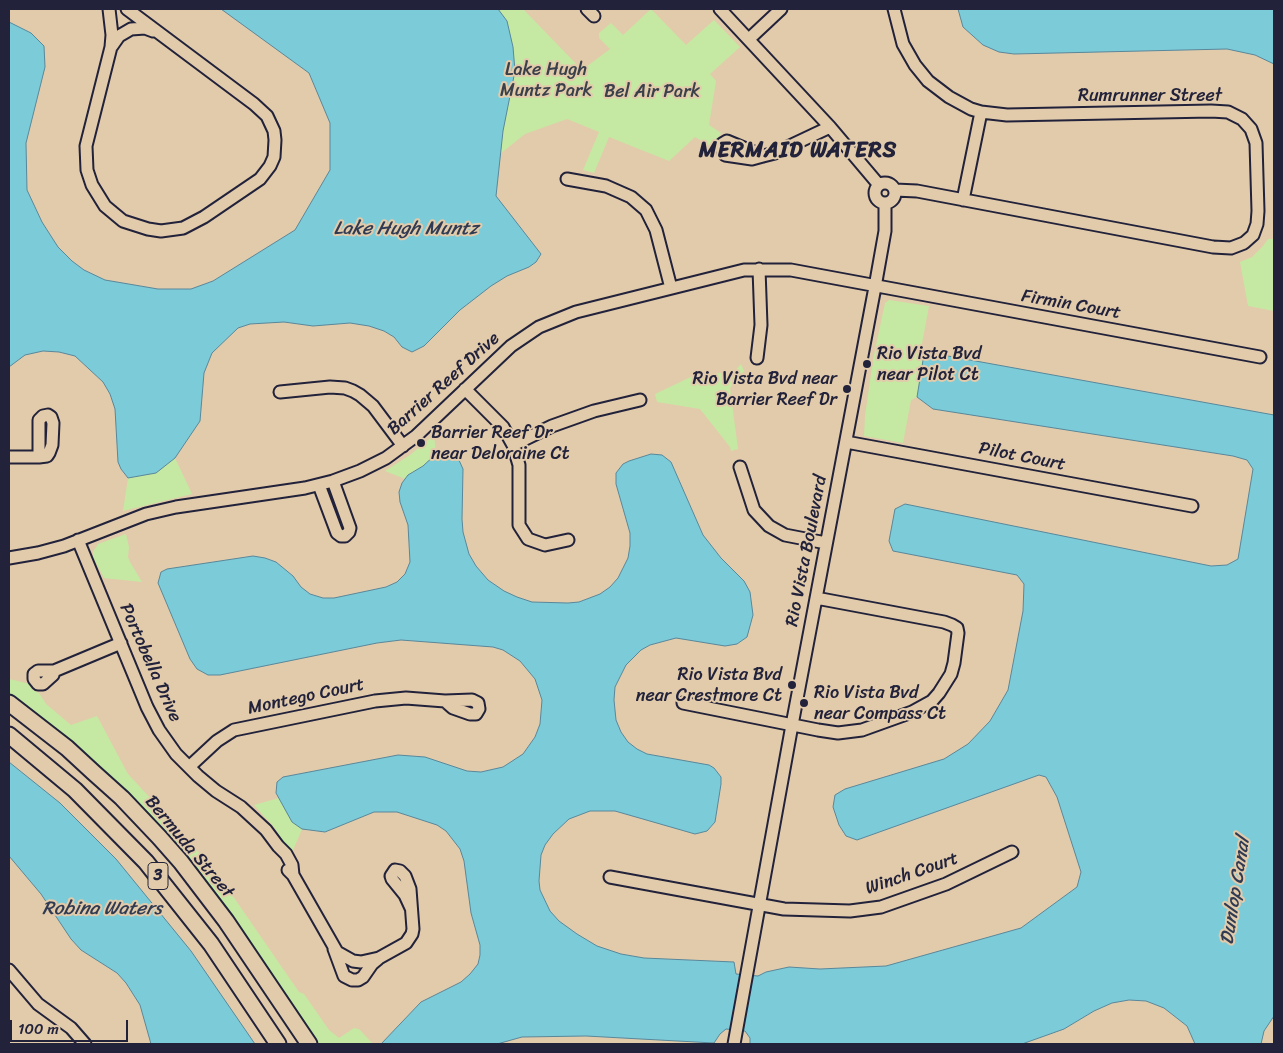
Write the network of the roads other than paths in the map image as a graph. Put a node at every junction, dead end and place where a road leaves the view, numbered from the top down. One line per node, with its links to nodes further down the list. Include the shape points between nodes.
1 (109, 9): 8 (street)
2 (127, 9): 6 (street)
3 (720, 9): 7 (street)
4 (780, 9): 7 (street)
5 (894, 9): 9 (street, Rumrunner Street, via 903,44 928,81 949,97)
6 (156, 32): 8 (street, via 145,28 131,29 118,36); 8 (street, via 260,109 271,123 275,140 274,157 260,179 183,228 161,231 123,221 105,206 92,185 87,170 86,146)
7 (749, 39): 10 (street)
8 (111, 47)
9 (981, 112): 15 (street); 15 (street, Rumrunner Street, via 1007,115 1228,112 1242,119 1251,129 1256,143 1257,224 1253,235 1244,243 1231,248 1213,247)
10 (830, 127): 11 (street); 13 (street)
11 (763, 156)
12 (567, 179): 19 (street, via 606,186 630,197 646,210 656,230)
13 (880, 185): 14 (street, via 890,184); 16 (street, via 875,194 879,201)
14 (895, 190): 15 (street, Rumrunner Street); 16 (street, via 893,200)
15 (963, 200)
16 (886, 203): 18 (street, Rio Vista Boulevard, via 885,231)
17 (759, 269): 18 (street, Barrier Reef Drive, via 791,270); 19 (street, Barrier Reef Drive, via 732,272); 21 (street, via 761,325)
18 (875, 287): 20 (street, Firmin Court); 25 (street, Rio Vista Boulevard)
19 (671, 288): 22 (street, Barrier Reef Drive, via 576,312 539,326 511,346)
20 (1260, 357)
21 (756, 358)
22 (465, 389): 26 (street, via 502,427); 27 (street, Barrier Reef Drive)
23 (280, 392): 27 (street, via 330,387 353,391 373,406)
24 (640, 400): 26 (street, via 594,411)
25 (846, 442): 33 (street, Pilot Court); 36 (street, Rio Vista Boulevard)
26 (513, 445): 35 (street, via 519,465 519,525 528,539 544,545)
27 (403, 446): 31 (street, Barrier Reef Drive, via 360,471)
28 (9, 457): 29 (street)
29 (39, 457)
30 (740, 467): 36 (street, via 754,510 765,522 785,535)
31 (333, 481): 32 (street, Barrier Reef Drive); 32 (street, via 350,528 345,536 337,533)
32 (320, 485): 34 (street, Barrier Reef Drive, via 160,510)
33 (1192, 506)
34 (78, 540): 37 (street, Barrier Reef Drive, via 49,551); 39 (street, Portobella Drive)
35 (568, 540)
36 (826, 543): 38 (street, Rio Vista Boulevard)
37 (9, 558)
38 (816, 598): 44 (street, Rio Vista Boulevard); 44 (street, via 952,625 958,633 954,663 939,693 932,701 912,712 849,732 828,732)
39 (121, 643): 40 (street); 46 (street, Portobella Drive, via 153,719 176,754)
40 (54, 671)
41 (445, 702): 46 (street, Montego Court, via 406,698 375,701 234,730 217,740)
42 (9, 703): 59 (main road, Bermuda Street / 3, via 87,766 164,843 226,921)
43 (683, 703): 44 (street)
44 (792, 725): 49 (street, Rio Vista Boulevard)
45 (9, 734): 58 (main road, 3, via 76,790 146,862 211,944)
46 (189, 767): 51 (street, Portobella Drive, via 251,815 286,854 293,875)
47 (1012, 852): 49 (street, Winch Court, via 946,884 881,906 850,911)
48 (610, 877): 49 (street, Winch Court)
49 (759, 905): 56 (street, Rio Vista Boulevard)
50 (411, 908): 52 (street, via 413,929 410,938)
51 (334, 947): 53 (street, Portobella Drive, via 342,956); 55 (street, Portobella Drive, via 344,976)
52 (379, 958): 53 (street); 55 (street)
53 (359, 962): 55 (street, via 364,969)
54 (9, 970): 57 (street, via 38,1004 71,1028)
55 (360, 979)
56 (733, 1040)
57 (85, 1044)
58 (278, 1044)
59 (309, 1044)

